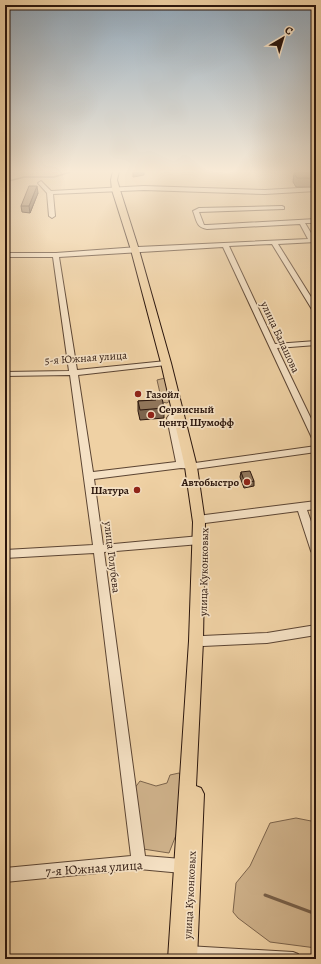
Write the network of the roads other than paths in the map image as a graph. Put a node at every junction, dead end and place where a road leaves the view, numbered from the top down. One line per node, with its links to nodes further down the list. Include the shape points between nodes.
1 (127, 216): 8 (main road, улица Куконковых)
2 (198, 216): 3 (street, via 202,226)
3 (301, 221): 4 (street); 5 (street)
4 (316, 221)
5 (314, 240): 6 (street)
6 (274, 242): 7 (street); 11 (street)
7 (225, 245): 8 (street); 13 (street, улица Балашова)
8 (137, 249): 10 (street); 14 (main road, улица Куконковых)
9 (5, 255): 10 (street)
10 (56, 255): 15 (street, улица Голубева)
11 (316, 311)
12 (316, 343): 13 (street)
13 (273, 346): 17 (street, улица Балашова)
14 (167, 362): 15 (street, 5-я Южная улица); 19 (main road, улица Куконковых); 19 (main road, улица Куконковых)
15 (74, 373): 16 (street, 5-я Южная улица); 20 (street, улица Голубева)
16 (5, 374)
17 (316, 438)
18 (316, 449): 19 (street)
19 (189, 466): 20 (street); 23 (main road, улица Куконковых); 24 (main road, улица Куконковых, via 196,495)
20 (89, 476): 25 (street, улица Голубева)
21 (316, 505): 22 (street)
22 (302, 508): 23 (street); 26 (street)
23 (205, 520): 29 (main road, улица Куконковых)
24 (200, 540): 25 (street); 31 (main road, улица Куконковых)
25 (99, 549): 27 (street); 30 (street, улица Голубева)
26 (316, 551)
27 (5, 554)
28 (316, 630): 29 (street, via 260,638)
29 (203, 641): 33 (main road, улица Куконковых)
30 (139, 862): 31 (street, 7-я Южная улица); 32 (street, 7-я Южная улица)
31 (182, 866): 33 (main road, улица Куконковых)
32 (5, 875)
33 (184, 957): 34 (street)
34 (293, 959)

